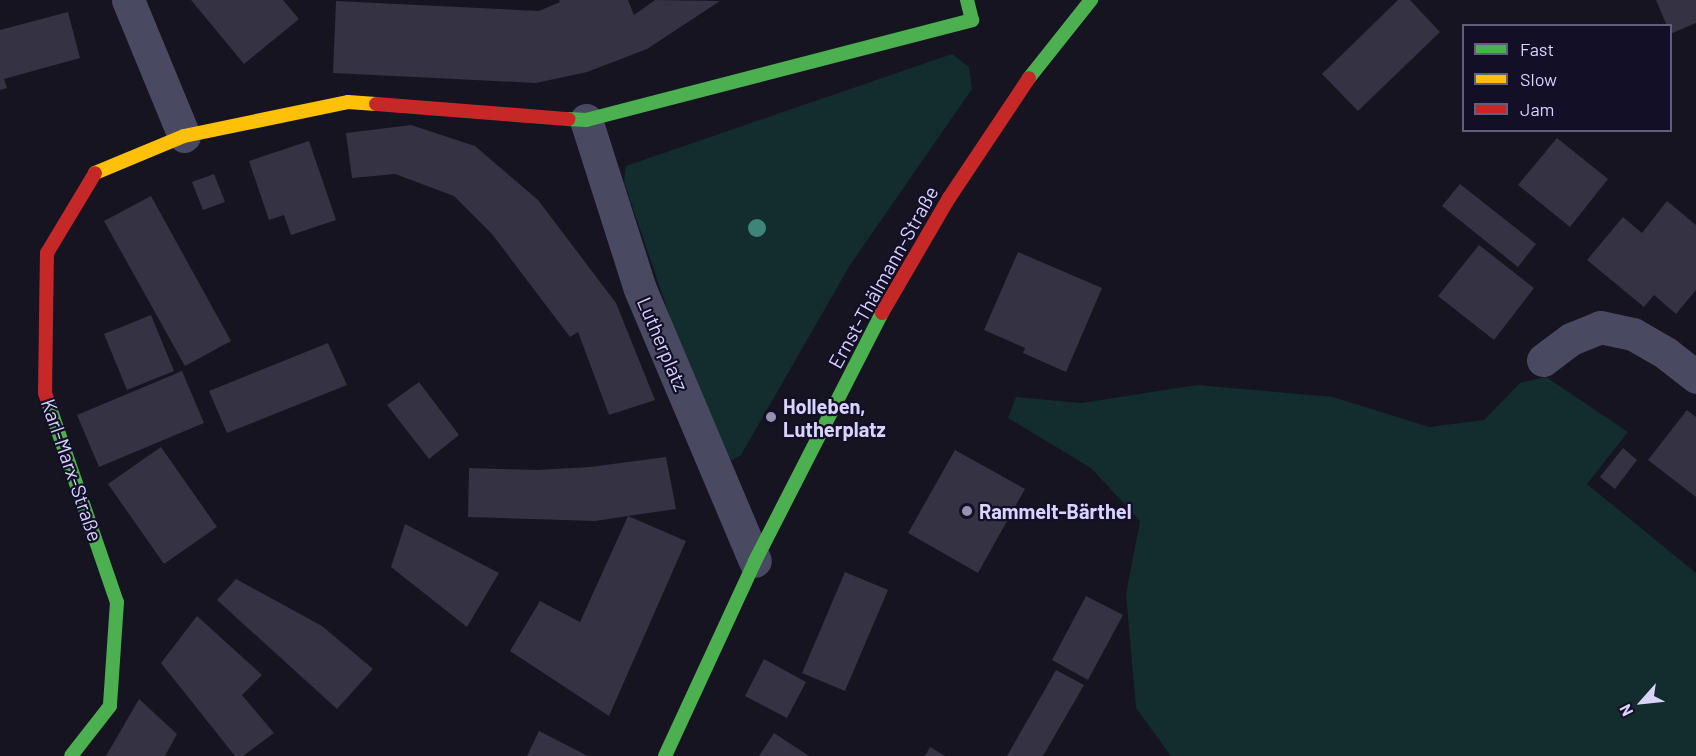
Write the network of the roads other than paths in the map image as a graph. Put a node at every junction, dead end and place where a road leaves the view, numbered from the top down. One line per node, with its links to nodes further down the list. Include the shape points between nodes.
1 (128, 0): 5 (street)
2 (967, 0): 4 (street, via 972,20)
3 (1091, 0): 8 (street, Ernst-Thälmann-Straße, via 1036,67 906,271)
4 (586, 120): 5 (street, via 348,102); 8 (street, Lutherplatz, via 640,289)
5 (184, 136): 9 (street, Karl-Marx-Straße, via 96,171 47,254 45,393 117,602 110,706)
6 (1543, 360): 7 (street, via 1571,339 1600,327 1633,334 1668,354)
7 (1696, 377)
8 (755, 561): 10 (street, Ernst-Thälmann-Straße)
9 (71, 756)
10 (665, 756)

